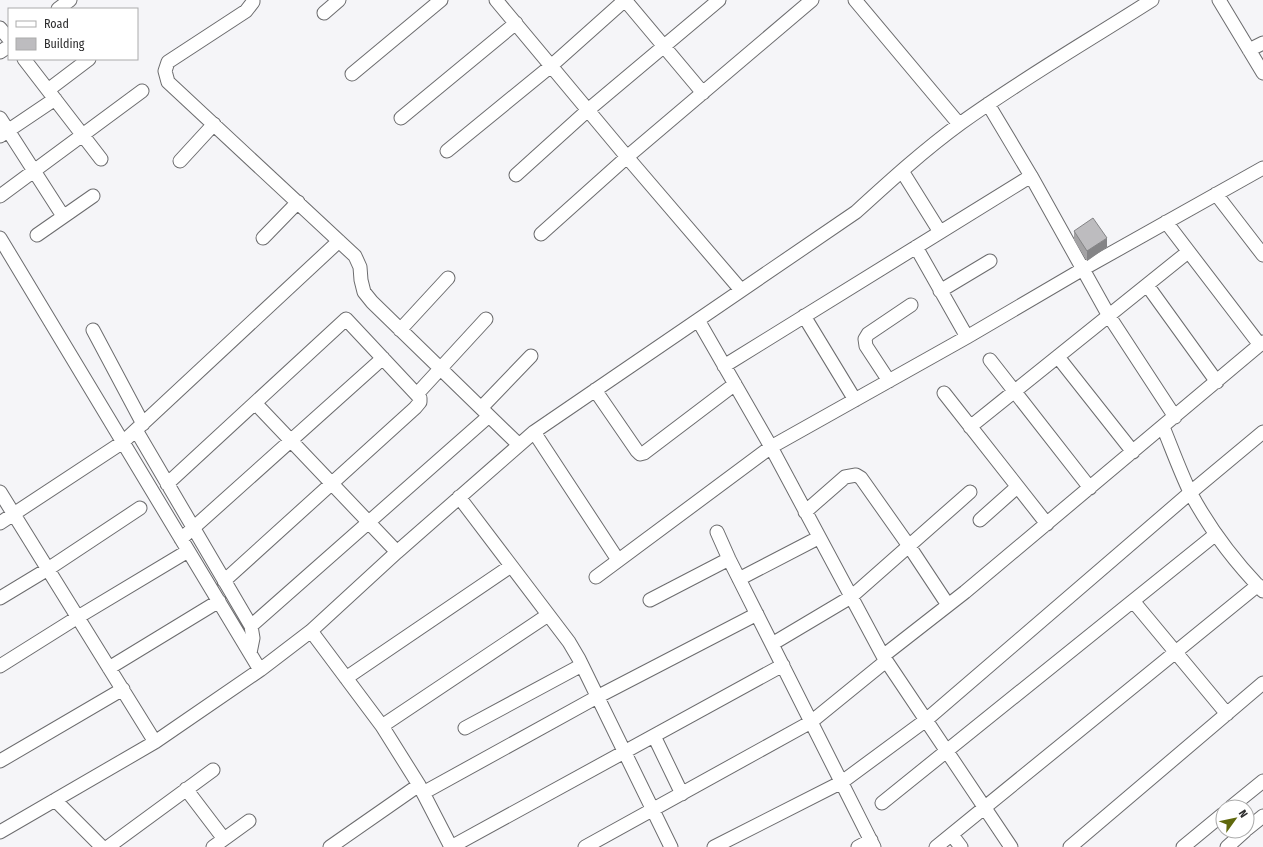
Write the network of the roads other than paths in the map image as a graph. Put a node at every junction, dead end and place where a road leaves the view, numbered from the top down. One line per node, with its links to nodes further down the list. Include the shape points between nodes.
1 (70, 0): 12 (street)
2 (254, 0): 32 (street, via 246,11 168,62 165,71 168,82)
3 (340, 0): 13 (street)
4 (441, 0): 24 (street)
5 (496, 0): 14 (street)
6 (625, 0): 18 (street); 22 (street)
7 (719, 0): 18 (street)
8 (812, 0): 26 (street)
9 (855, 0): 33 (street)
10 (1152, 0): 28 (street)
11 (1219, 0): 19 (street)
12 (59, 8)
13 (324, 13)
14 (516, 23): 22 (street); 31 (street)
15 (0, 28): 16 (street)
16 (8, 38)
17 (1263, 43): 19 (street)
18 (664, 46): 26 (street); 29 (street)
19 (1249, 50): 23 (street)
20 (25, 60): 27 (street)
21 (89, 60): 27 (street)
22 (551, 66): 29 (street); 36 (street)
23 (1263, 73)
24 (352, 74)
25 (142, 91): 35 (street)
26 (703, 93): 37 (street)
27 (51, 94): 34 (street); 35 (street)
28 (988, 104): 33 (street); 44 (street)
29 (588, 110): 37 (street); 43 (street)
30 (0, 118): 34 (street)
31 (400, 118)
32 (214, 124): 39 (street); 48 (street)
33 (959, 124): 42 (street)
34 (4, 133): 41 (street)
35 (83, 135): 38 (street); 41 (street)
36 (447, 151)
37 (627, 157): 52 (street); 64 (street)
38 (101, 158)
39 (180, 161)
40 (1263, 168): 45 (street)
41 (34, 171): 46 (street); 49 (street)
42 (902, 171): 51 (street); 64 (street, via 856,212)
43 (516, 175)
44 (1031, 176): 51 (street); 61 (street)
45 (1216, 194): 50 (street); 59 (street)
46 (0, 196)
47 (93, 196): 49 (street)
48 (298, 202): 55 (street); 56 (street)
49 (64, 216): 53 (street)
50 (1166, 222): 58 (street); 61 (street)
51 (940, 232): 57 (street)
52 (541, 234)
53 (37, 235)
54 (0, 238): 98 (street)
55 (263, 238)
56 (339, 241): 72 (street, via 355,256 360,267 364,292); 92 (street)
57 (916, 247): 65 (street); 67 (street)
58 (1188, 252): 63 (street); 74 (street)
59 (1263, 255)
60 (990, 261): 65 (street)
61 (1083, 269): 68 (street); 73 (street)
62 (448, 278): 72 (street)
63 (1147, 285): 68 (street); 82 (street)
64 (741, 290): 70 (street)
65 (940, 291): 73 (street)
66 (912, 305): 81 (street, via 868,334 865,339 866,346)
67 (804, 316): 79 (street); 88 (street)
68 (1109, 316): 76 (street); 91 (street)
69 (486, 318): 80 (street)
70 (698, 320): 79 (street); 84 (street)
71 (93, 330): 92 (street)
72 (400, 330): 80 (street)
73 (967, 337): 81 (street)
74 (1261, 344): 82 (street)
75 (531, 356): 90 (street)
76 (1058, 357): 85 (street); 101 (street)
77 (383, 358): 86 (street); 89 (street, via 346,319); 97 (street)
78 (990, 360): 85 (street)
79 (724, 366): 83 (street)
80 (440, 369): 86 (street); 90 (street)
81 (889, 381): 88 (street)
82 (1217, 382): 91 (street)
83 (735, 384): 84 (street, via 640,454); 100 (street)
84 (595, 390): 95 (street)
85 (1014, 392): 93 (street); 105 (street)
86 (417, 394): 103 (street, via 420,402 415,408)
87 (944, 394): 93 (street)
88 (854, 400): 100 (street)
89 (255, 403): 97 (street); 102 (street)
90 (485, 412): 99 (street); 115 (street)
91 (1175, 417): 94 (street)
92 (139, 427): 98 (street); 102 (street)
93 (970, 427): 104 (street)
94 (1163, 427): 101 (street); 108 (street)
95 (534, 432): 99 (street); 126 (street)
96 (1263, 432): 108 (street)
97 (291, 440): 103 (street); 117 (street)
98 (123, 442): 112 (street); 121 (street)
99 (518, 444): 109 (street)
100 (771, 447): 111 (street); 126 (street)
101 (1133, 452): 105 (street)
102 (167, 484): 117 (street)
103 (332, 484): 115 (street); 131 (street)
104 (1017, 487): 113 (street); 116 (street)
105 (1090, 488): 116 (street)
106 (0, 492): 112 (street)
107 (970, 492): 122 (street)
108 (1190, 492): 119 (street); 158 (street)
109 (459, 497): 124 (street); 127 (street)
110 (140, 508): 128 (street)
111 (805, 512): 120 (street); 122 (street, via 845,477 856,475 861,478)
112 (14, 514): 114 (street); 128 (street)
113 (980, 520)
114 (0, 523)
115 (368, 523): 124 (street); 142 (street)
116 (1046, 524): 138 (street)
117 (193, 528): 121 (street); 131 (street)
118 (718, 532): 125 (street)
119 (1216, 534): 132 (street, via 1245,572); 136 (street)
120 (818, 538): 130 (street); 133 (street)
121 (181, 539): 123 (street)
122 (909, 546): 133 (street); 138 (street)
123 (188, 551): 137 (street); 141 (street)
124 (397, 552): 143 (street)
125 (729, 558): 130 (street); 135 (street)
126 (618, 560): 129 (street)
127 (511, 566): 140 (street); 153 (street)
128 (48, 569): 134 (street); 141 (street)
129 (596, 578)
130 (739, 579): 139 (street)
131 (224, 581): 142 (street)
132 (1259, 583): 145 (street)
133 (851, 597): 144 (street); 147 (street)
134 (0, 598)
135 (650, 600)
136 (1133, 601): 145 (street); 165 (street)
137 (219, 602): 146 (street); 151 (street)
138 (948, 605): 147 (street)
139 (757, 614): 144 (street); 156 (street)
140 (548, 615): 148 (street, via 569,642); 160 (street)
141 (78, 617): 150 (street); 151 (street)
142 (251, 626): 146 (street, via 253,638)
143 (311, 632): 152 (street); 153 (street)
144 (772, 644): 149 (street)
145 (1176, 652): 157 (street); 176 (street)
146 (250, 654): 152 (street)
147 (885, 658): 158 (street); 159 (street)
148 (582, 665): 156 (street); 161 (street)
149 (783, 665): 159 (street); 162 (street)
150 (0, 666)
151 (109, 668): 155 (street)
152 (260, 670): 163 (street)
153 (346, 678): 160 (street)
154 (1263, 683): 157 (street)
155 (123, 689): 163 (street); 166 (street)
156 (597, 697): 164 (street); 170 (street)
157 (1228, 714): 198 (street)
158 (926, 720): 165 (street); 169 (street)
159 (811, 722): 169 (street); 172 (street)
160 (382, 726): 170 (street)
161 (465, 728)
162 (654, 736): 164 (street); 172 (street)
163 (155, 742): 174 (street)
164 (624, 752): 177 (street); 190 (street)
165 (947, 752): 175 (street); 176 (street)
166 (0, 761)
167 (213, 770): 171 (street)
168 (1263, 781): 173 (street)
169 (842, 782): 186 (street); 193 (street)
170 (421, 788): 185 (street); 190 (street)
171 (186, 789): 184 (street); 188 (street)
172 (682, 794): 177 (street)
173 (1241, 799)
174 (55, 800): 182 (street); 187 (street)
175 (882, 803)
176 (985, 808): 183 (street); 197 (street)
177 (653, 810): 191 (street); 192 (street)
178 (1263, 816): 181 (street)
179 (249, 821): 184 (street)
180 (1215, 821): 199 (street)
181 (1255, 823)
182 (0, 832)
183 (952, 835): 195 (street); 196 (street)
184 (224, 839): 189 (street)
185 (334, 844)
186 (873, 844): 194 (street)
187 (102, 847)
188 (108, 847)
189 (213, 847)
190 (451, 847)
191 (585, 847)
192 (671, 847)
193 (714, 847)
194 (858, 847)
195 (936, 847)
196 (961, 847)
197 (1011, 847)
198 (1070, 847)
199 (1183, 847)

